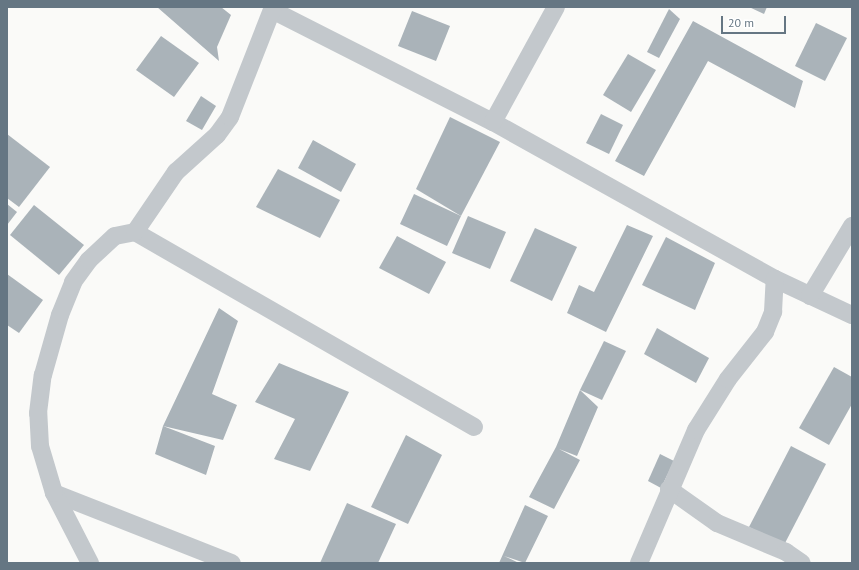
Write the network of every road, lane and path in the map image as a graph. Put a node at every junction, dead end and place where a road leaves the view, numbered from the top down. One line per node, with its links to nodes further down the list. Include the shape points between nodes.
1 (556, 7): 3 (street)
2 (273, 8): 3 (street); 5 (street, via 230,117 217,135 176,172)
3 (493, 122): 6 (street)
4 (852, 226): 7 (street)
5 (135, 232): 9 (street); 11 (street, via 115,236 89,260 74,282 60,315 43,376 38,413 40,446)
6 (775, 279): 7 (street); 10 (street, via 773,312 765,332 728,379 696,430)
7 (810, 296): 8 (street)
8 (852, 315)
9 (474, 427)
10 (669, 489): 14 (street); 15 (street, via 717,523 786,552)
11 (54, 493): 12 (street); 13 (street)
12 (90, 563)
13 (232, 563)
14 (639, 563)
15 (802, 563)

